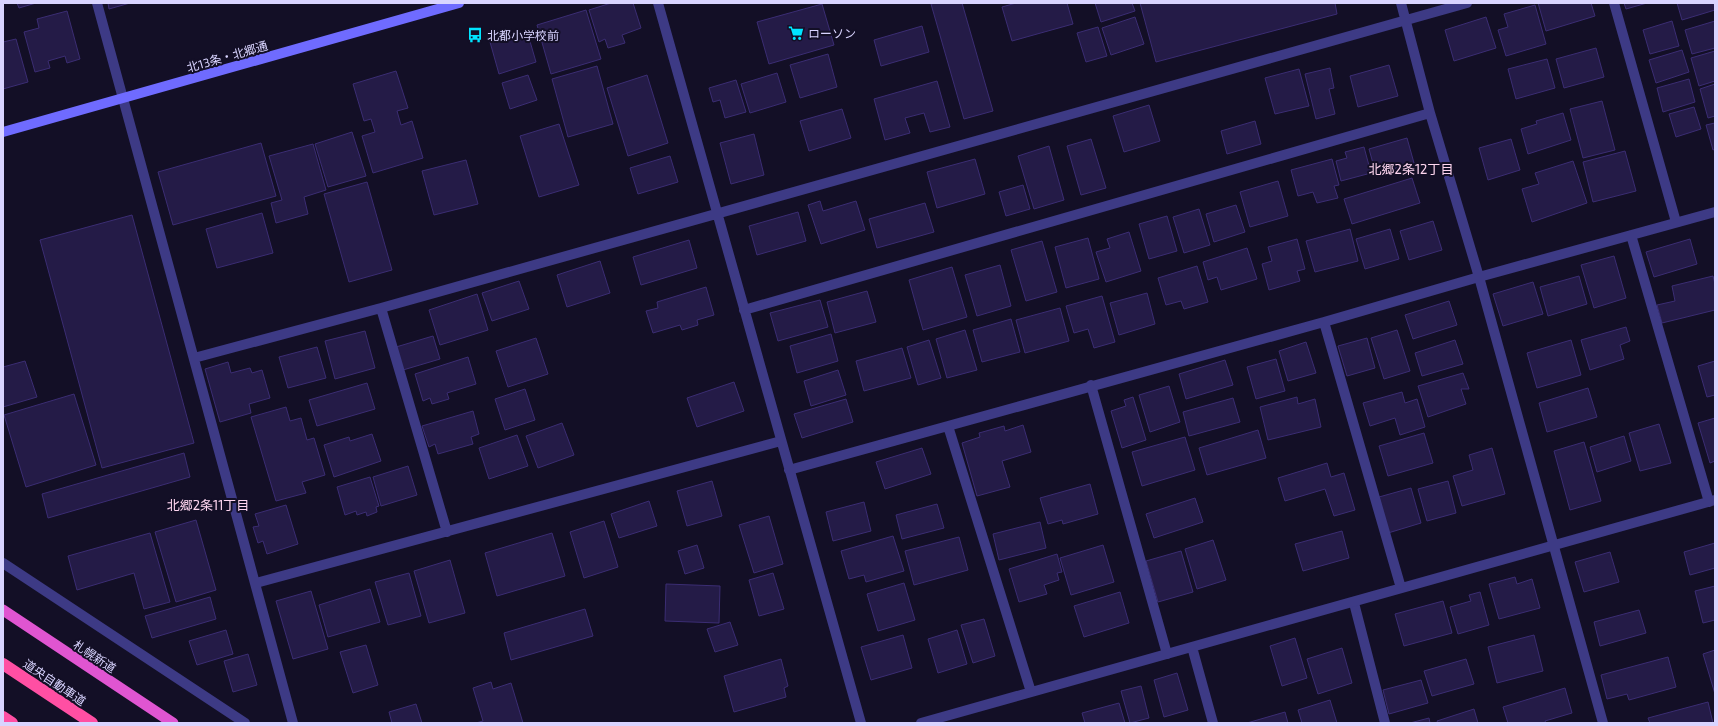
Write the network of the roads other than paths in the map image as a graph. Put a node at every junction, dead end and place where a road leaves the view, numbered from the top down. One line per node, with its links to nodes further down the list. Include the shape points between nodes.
1 (97, 3): 8 (street)
2 (459, 3): 8 (main road, 北13条・北郷通)
3 (658, 3): 12 (street)
4 (1401, 3): 7 (street)
5 (1467, 3): 7 (street)
6 (1614, 3): 13 (street)
7 (1406, 21): 9 (street); 12 (street)
8 (124, 99): 10 (main road, 北13条・北郷通); 19 (street)
9 (1430, 113): 15 (street); 17 (street)
10 (3, 132)
11 (1715, 212): 13 (street)
12 (717, 214): 16 (street); 17 (street)
13 (1676, 222): 14 (street)
14 (1631, 235): 15 (street); 24 (street)
15 (1478, 277): 18 (street); 26 (street)
16 (381, 308): 19 (street); 25 (street)
17 (744, 310): 22 (street)
18 (1324, 322): 20 (street); 29 (street)
19 (194, 358): 28 (street)
20 (1091, 385): 21 (street); 33 (street)
21 (948, 426): 23 (street); 35 (street)
22 (781, 441): 23 (street); 25 (street)
23 (789, 470): 42 (street)
24 (1712, 501): 26 (street)
25 (447, 532): 28 (street)
26 (1553, 546): 29 (street); 46 (street)
27 (3, 563): 40 (street)
28 (256, 583): 41 (street)
29 (1401, 588): 30 (street)
30 (1354, 603): 32 (street); 45 (street)
31 (3, 610): 39 (highway, 札幌新道)
32 (1192, 647): 33 (street); 44 (street)
33 (1167, 654): 35 (street)
34 (3, 664): 38 (highway, 道央自動車道)
35 (1031, 692): 43 (street)
36 (3, 717): 37 (highway)
37 (12, 723)
38 (92, 723)
39 (173, 723)
40 (245, 723)
41 (294, 723)
42 (861, 723)
43 (921, 723)
44 (1213, 723)
45 (1385, 723)
46 (1603, 723)

